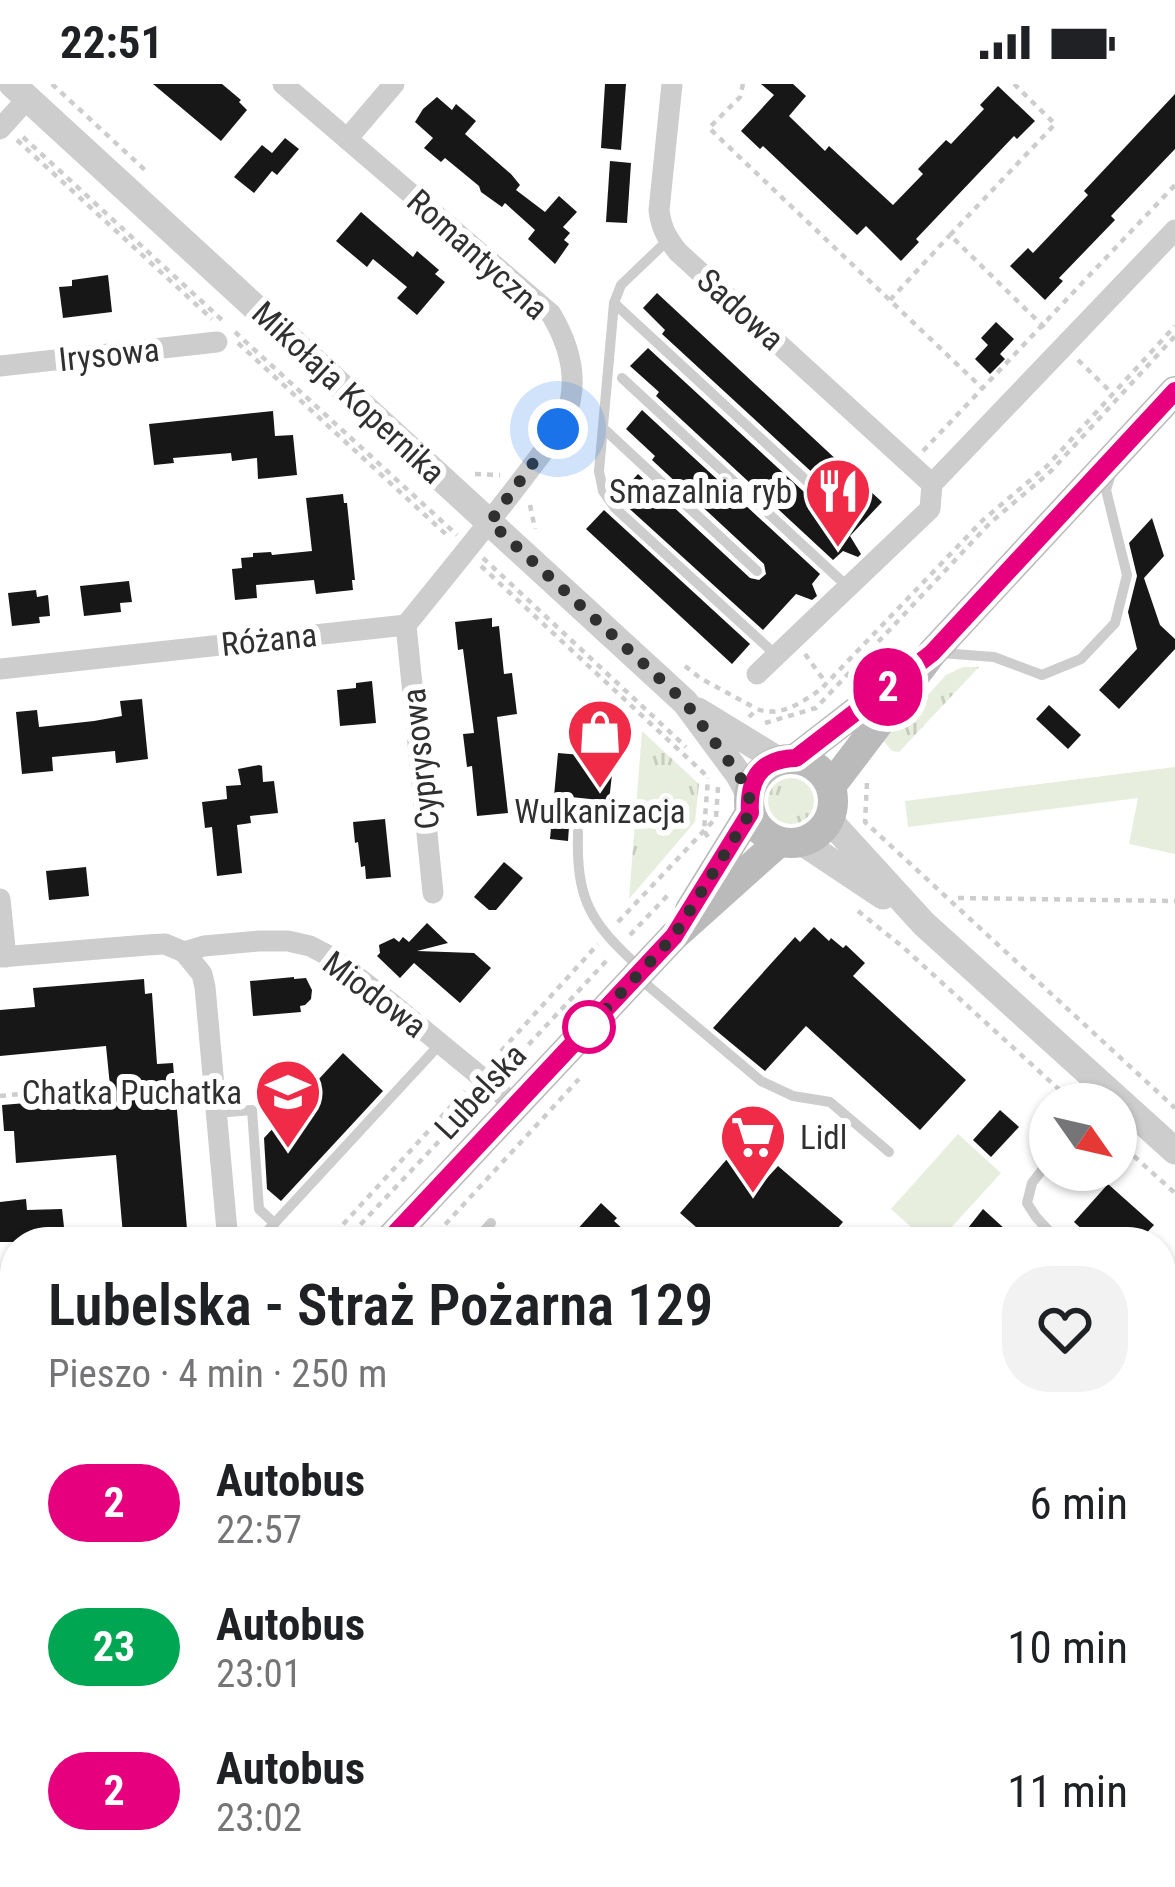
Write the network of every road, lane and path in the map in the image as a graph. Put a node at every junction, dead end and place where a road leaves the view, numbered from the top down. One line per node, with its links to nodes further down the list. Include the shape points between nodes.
1 (283, 84): 8 (street, Romantyczna)
2 (394, 84): 8 (street)
3 (672, 84): 13 (street, Sadowa, via 659,211)
4 (743, 84): 14 (path, via 709,128)
5 (1014, 84): 12 (path, via 1055,124)
6 (31, 89): 7 (street); 9 (path); 32 (street, Mikołaja Kopernika)
7 (3, 126): 34 (path)
8 (347, 139): 29 (street, Romantyczna, via 537,300 561,332 570,400)
9 (156, 180)
10 (1175, 185): 16 (path)
11 (1175, 230): 19 (street)
12 (950, 235): 14 (path); 16 (path)
13 (668, 240): 15 (lane, via 621,285); 27 (street, Sadowa)
14 (890, 300): 22 (path)
15 (614, 303): 25 (lane); 31 (lane)
16 (1042, 325): 19 (path); 22 (path)
17 (1175, 336): 46 (path, via 1051,471 989,524)
18 (218, 342): 20 (street, Irysowa)
19 (1064, 346): 24 (path); 30 (street)
20 (0, 366)
21 (622, 378): 36 (lane)
22 (982, 388): 27 (path)
23 (1175, 391): 26 (main road)
24 (1112, 393)
25 (603, 428): 35 (lane); 40 (lane, via 598,471 615,508)
26 (1120, 451): 39 (main road); 39 (lane, via 1106,490 1127,575 1115,623 1081,659 1042,675 994,657)
27 (910, 464): 30 (street, Sadowa)
28 (467, 468): 29 (path)
29 (519, 484): 32 (street, Romantyczna); 33 (path, via 528,490)
30 (932, 484): 36 (street, via 930,509)
31 (822, 495)
32 (490, 522): 34 (street); 48 (street, Mikołaja Kopernika, via 685,702)
33 (534, 528)
34 (467, 549): 37 (street); 48 (path); 48 (path, via 709,768)
35 (757, 571)
36 (849, 588): 38 (street)
37 (406, 625): 42 (street, Różana); 55 (street, Cyprysowa)
38 (795, 639): 40 (street); 44 (path)
39 (932, 653): 46 (main road)
40 (777, 656): 43 (street)
41 (675, 658): 45 (path)
42 (0, 669)
43 (757, 674)
44 (826, 683)
45 (758, 709)
46 (836, 729): 47 (main road); 48 (path, via 761,725); 49 (main road); 53 (path, via 868,763)
47 (787, 759): 48 (street, Mikołaja Kopernika); 49 (main road, via 818,767); 50 (main road, via 759,772)
48 (724, 761): 50 (street, Mikołaja Kopernika); 61 (path, via 716,818)
49 (831, 786): 51 (main road)
50 (749, 803): 54 (main road, via 766,836); 62 (main road, Lubelska)
51 (829, 820): 53 (street); 54 (main road)
52 (578, 832): 61 (lane, via 577,870)
53 (870, 836): 60 (street); 74 (path)
54 (790, 842): 60 (street); 62 (main road, Lubelska)
55 (433, 893)
56 (958, 898): 58 (path)
57 (0, 899): 64 (street)
58 (1175, 901)
59 (857, 910): 69 (path)
60 (924, 924): 70 (street)
61 (606, 936): 65 (lane); 68 (path)
62 (674, 936): 65 (main road, Lubelska)
63 (184, 952): 64 (street, Miodowa, via 165,944); 66 (street, Miodowa, via 260,941 310,946); 75 (street, via 205,987)
64 (3, 957)
65 (639, 973): 73 (main road, Lubelska); 78 (lane, via 761,1081 830,1102)
66 (441, 1042): 68 (street, Miodowa); 82 (lane)
67 (586, 1071): 88 (path)
68 (480, 1075): 73 (street, Miodowa); 86 (path)
69 (1052, 1083)
70 (1087, 1083)
71 (98, 1086): 72 (path)
72 (0, 1096)
73 (515, 1105): 87 (main road, Lubelska)
74 (1175, 1108)
75 (216, 1113): 82 (lane, via 251,1110 259,1209); 84 (street)
76 (1137, 1123): 77 (street)
77 (1175, 1151)
78 (889, 1153)
79 (1137, 1159): 81 (path)
80 (1030, 1191): 90 (lane, via 1027,1204)
81 (1174, 1191)
82 (274, 1223): 85 (lane)
83 (491, 1223): 89 (lane)
84 (227, 1227)
85 (270, 1227)
86 (341, 1227)
87 (401, 1227)
88 (443, 1227)
89 (487, 1227)
90 (1046, 1227)

